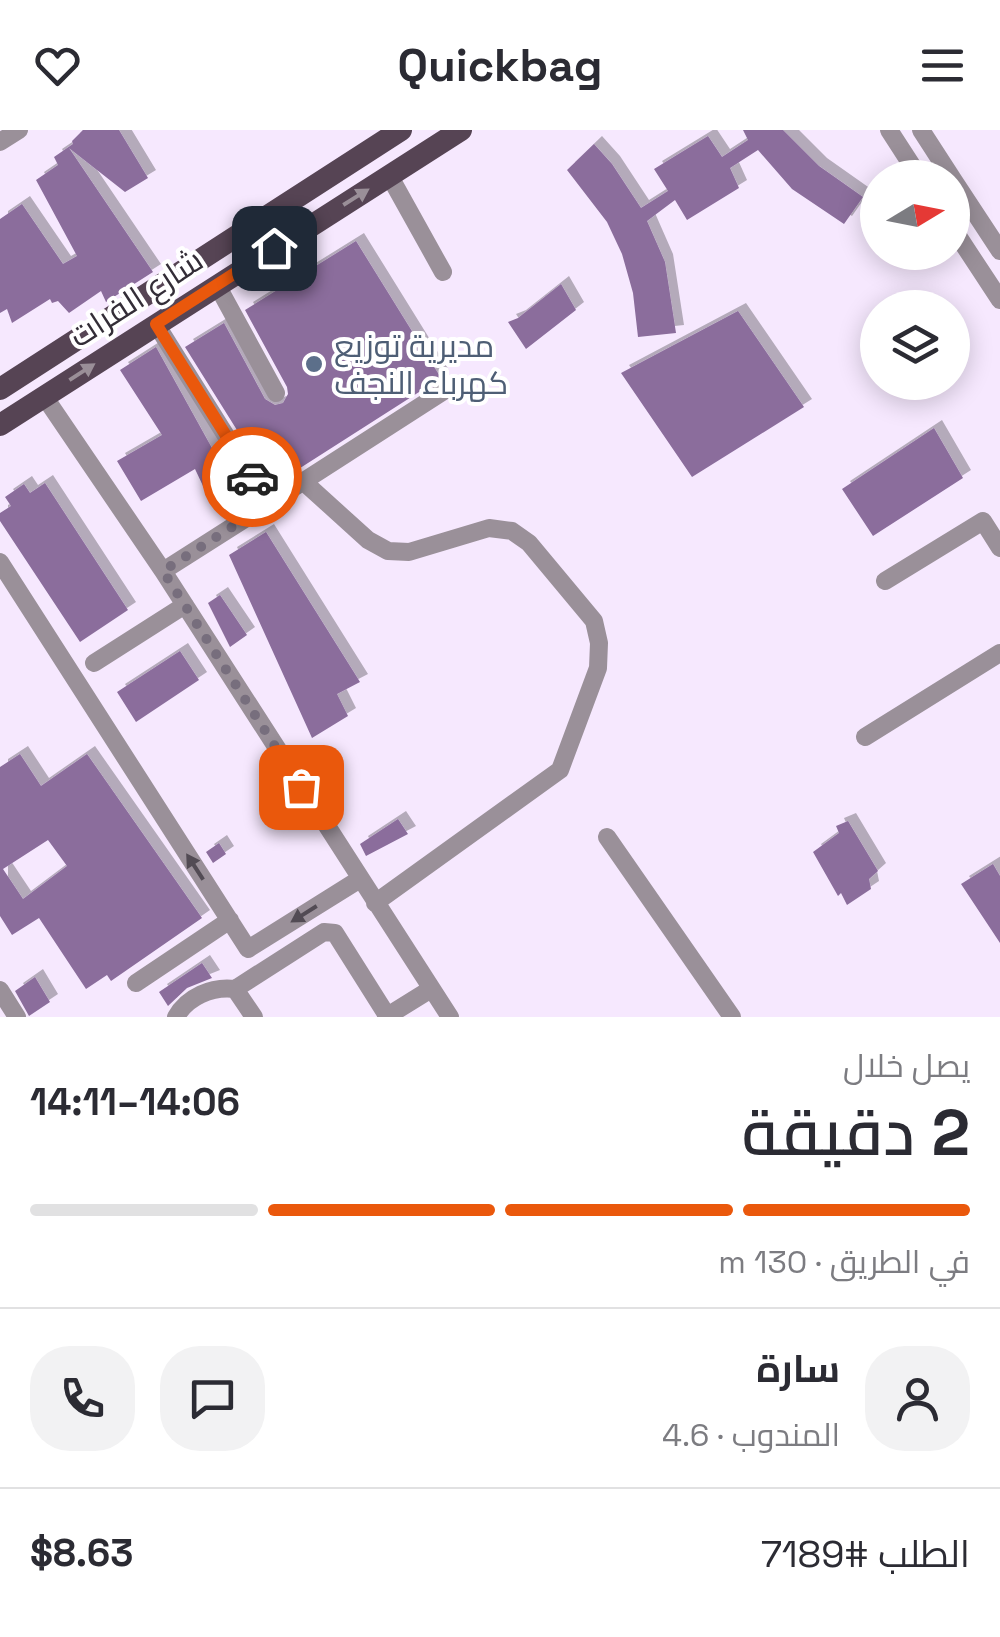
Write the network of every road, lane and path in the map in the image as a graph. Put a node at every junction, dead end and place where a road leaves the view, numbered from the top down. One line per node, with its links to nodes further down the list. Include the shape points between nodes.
1 (19, 130): 6 (street)
2 (401, 130): 13 (main road, شارع الفرات)
3 (460, 130): 9 (main road, شارع الفرات)
4 (889, 130): 7 (street)
5 (921, 130): 8 (street)
6 (0, 142)
7 (908, 160)
8 (940, 160)
9 (389, 175): 14 (street); 16 (main road, شارع الفرات, one-way to 9)
10 (970, 205): 12 (street)
11 (970, 249): 15 (street)
12 (1000, 251)
13 (190, 265): 16 (main road, via 196,289); 17 (main road, شارع الفرات)
14 (444, 272)
15 (993, 278): 18 (street)
16 (212, 288): 19 (main road, شارع الفرات); 22 (street)
17 (133, 300): 19 (main road); 20 (main road, شارع الفرات)
18 (1000, 300)
19 (156, 324): 23 (main road, شارع الفرات, one-way to 19); 26 (street)
20 (3, 380)
21 (447, 388): 25 (street)
22 (276, 393)
23 (44, 396): 24 (main road, شارع الفرات); 29 (street)
24 (0, 425)
25 (305, 482): 26 (street); 37 (street, via 388,551 409,552 489,528 512,532 529,543 594,621 599,642 598,668 560,770)
26 (265, 506): 29 (street)
27 (1000, 548): 30 (street, via 984,521)
28 (0, 562): 38 (street, one-way to 28)
29 (163, 571): 31 (street)
30 (885, 582)
31 (184, 605): 33 (street); 36 (street)
32 (1000, 653): 34 (street)
33 (94, 663)
34 (865, 737)
35 (607, 837): 48 (street)
36 (360, 878): 37 (street); 38 (street, one-way to 38, via 248,949)
37 (375, 903): 41 (street)
38 (230, 920): 39 (street)
39 (136, 984)
40 (235, 989): 44 (street, via 210,990); 45 (street); 46 (street, via 324,932 335,933)
41 (431, 989): 46 (street); 47 (street)
42 (0, 990): 43 (street)
43 (17, 1017)
44 (176, 1017)
45 (254, 1017)
46 (387, 1017)
47 (450, 1017)
48 (732, 1017)

